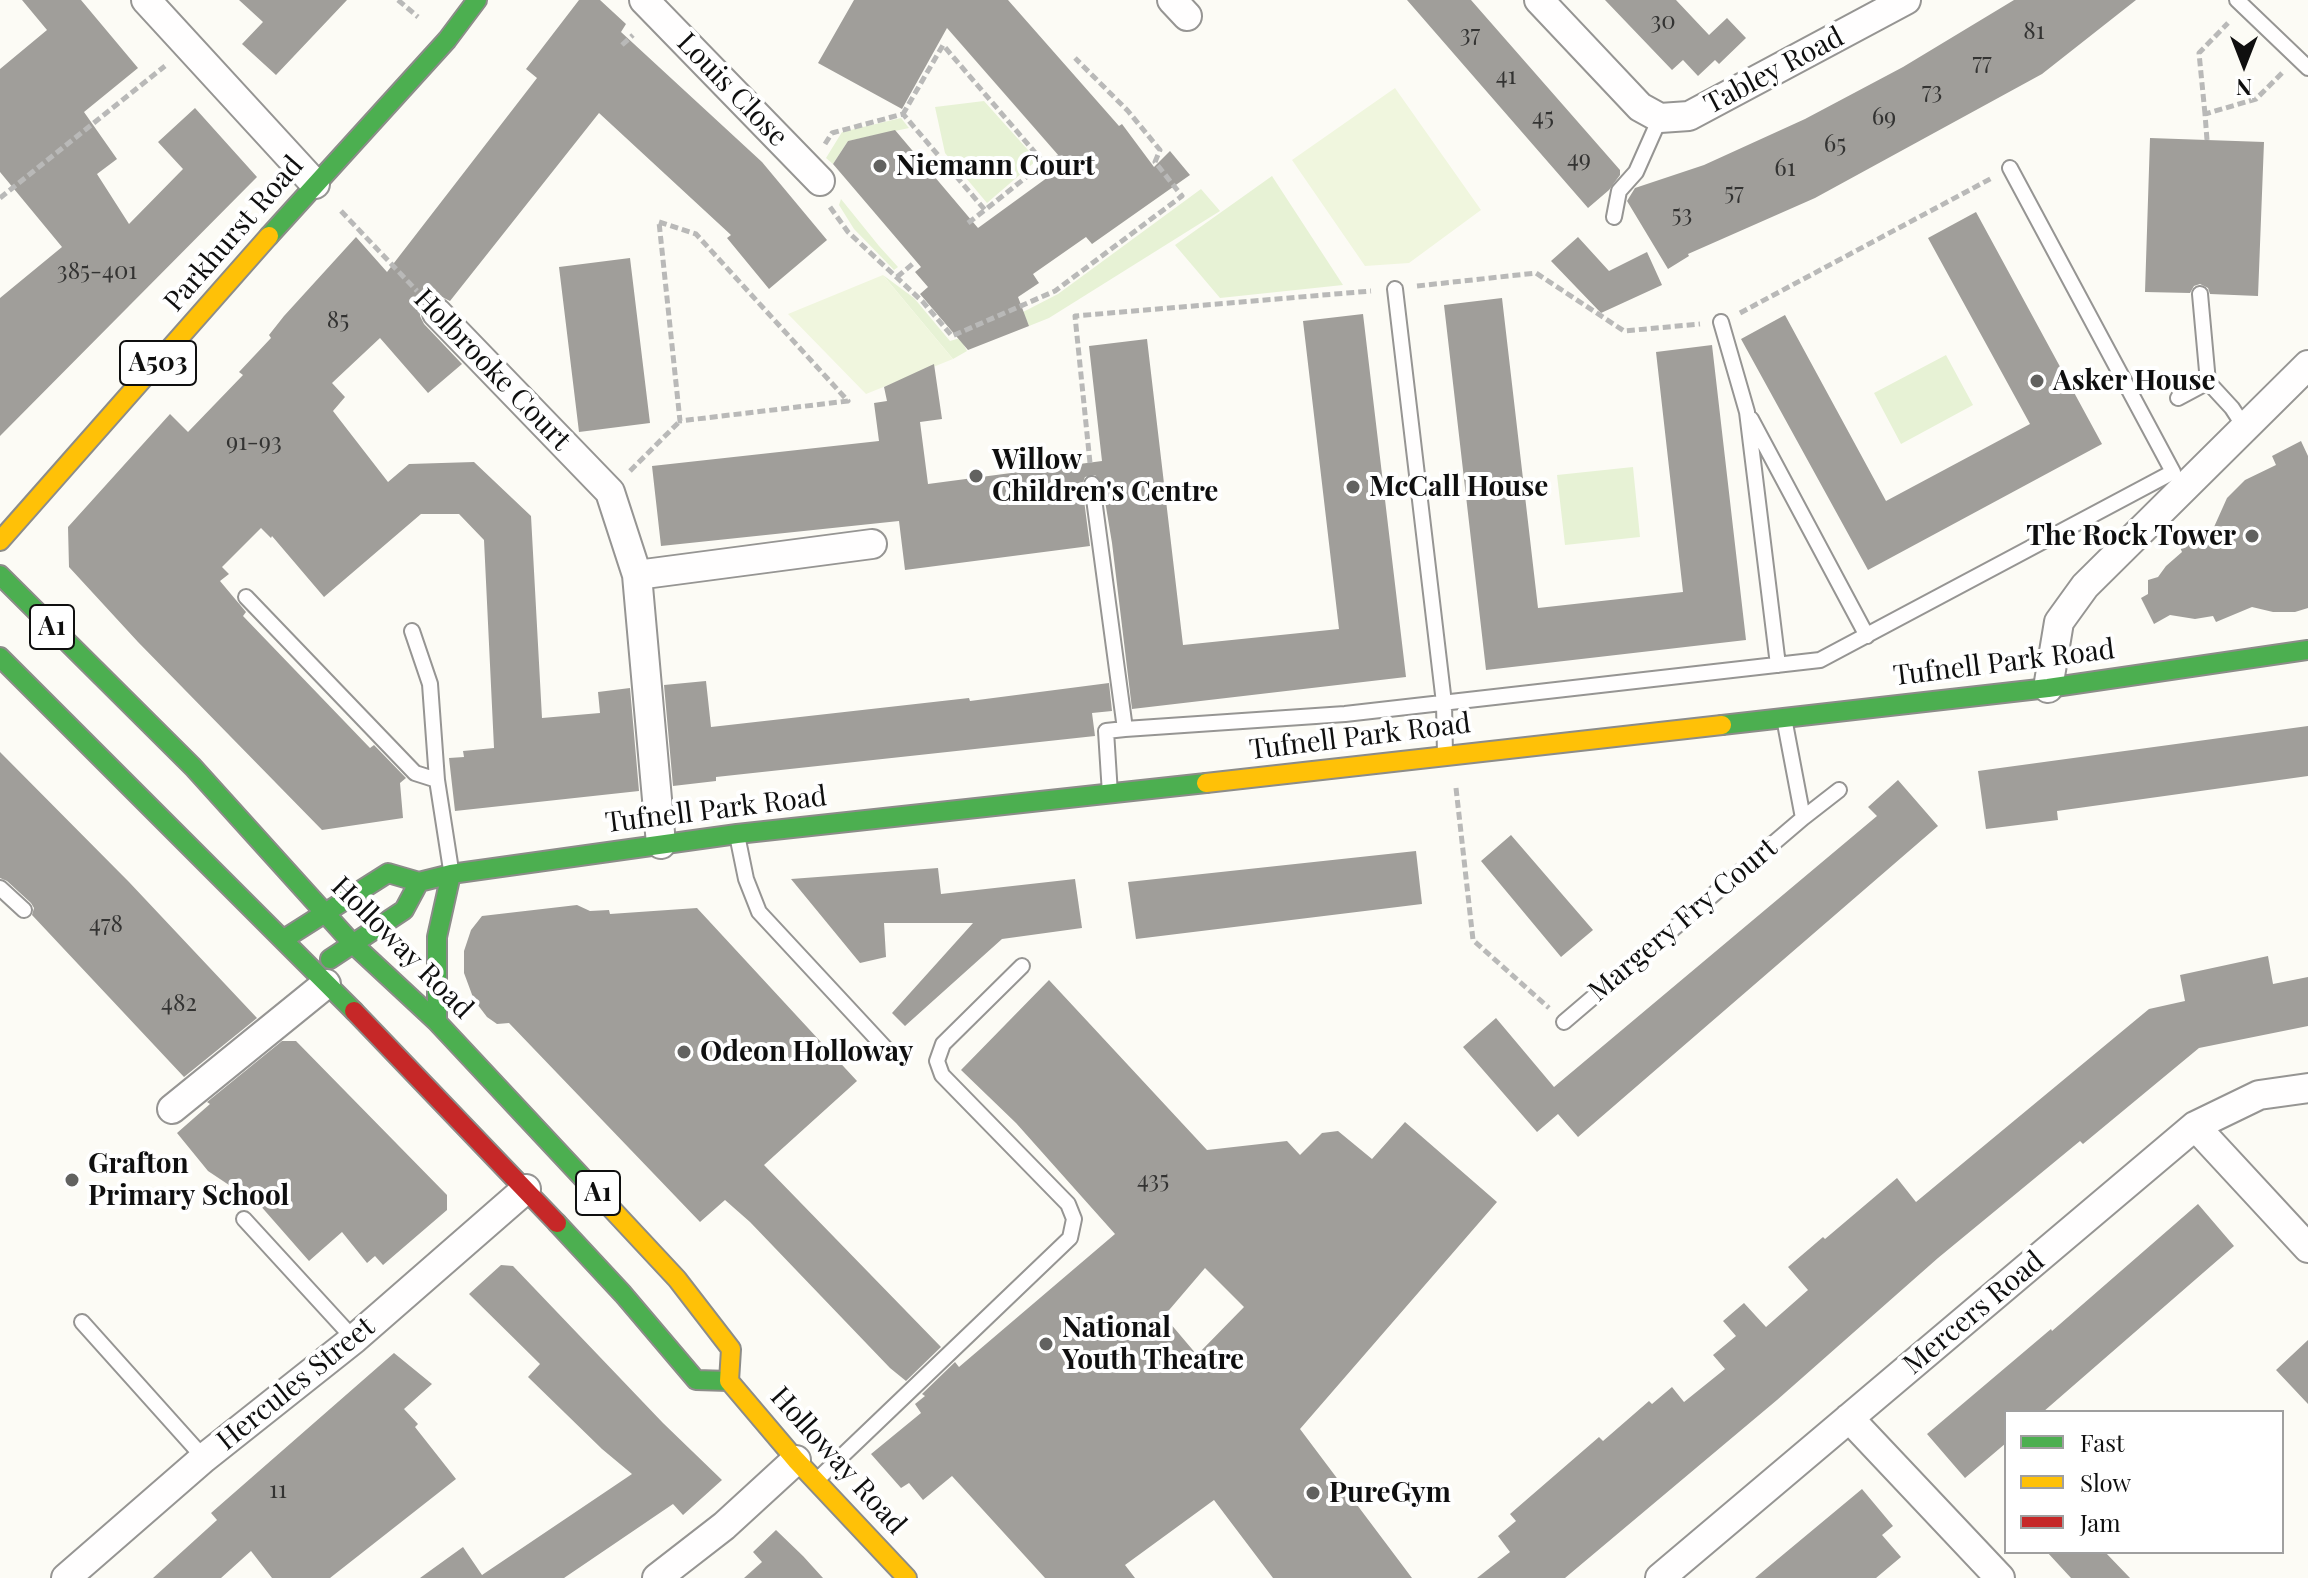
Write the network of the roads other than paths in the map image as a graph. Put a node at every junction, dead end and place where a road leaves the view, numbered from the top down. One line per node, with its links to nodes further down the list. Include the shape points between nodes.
1 (146, 0): 11 (street)
2 (477, 0): 11 (main road, Parkhurst Road / A503)
3 (644, 0): 10 (street, Louis Close)
4 (1539, 0): 8 (street, via 1640,107)
5 (1906, 0): 8 (street, Tabley Road, via 1689,116)
6 (2241, 3): 7 (lane)
7 (2303, 63)
8 (1660, 118): 12 (lane, via 1636,172 1619,191)
9 (2010, 168): 29 (lane, via 2173,472)
10 (822, 177)
11 (315, 184): 23 (main road, Parkhurst Road / A503)
12 (1614, 217)
13 (1395, 289): 34 (lane)
14 (2200, 294): 18 (lane)
15 (437, 313): 26 (street, Holbrooke Court, via 610,492)
16 (1721, 322): 20 (lane)
17 (2308, 365): 21 (street)
18 (2208, 382): 19 (lane); 21 (lane)
19 (2178, 398)
20 (1747, 412): 29 (lane); 32 (lane)
21 (2245, 428): 33 (street, via 2085,586 2059,622)
22 (1092, 484): 36 (lane)
23 (0, 541)
24 (872, 544): 26 (street)
25 (0, 575): 48 (main road, Holloway Road / A1, via 193,767)
26 (637, 575): 43 (street, Holbrooke Court)
27 (246, 597): 38 (lane, via 415,773)
28 (412, 631): 38 (lane, via 430,684)
29 (1867, 636): 32 (lane, via 1820,660)
30 (2308, 650): 33 (main road, Tufnell Park Road)
31 (0, 657): 49 (main road, Holloway Road / A1)
32 (1778, 665): 34 (lane)
33 (2048, 688): 35 (main road, Tufnell Park Road)
34 (1444, 703): 36 (lane); 37 (lane)
35 (1784, 717): 37 (main road, Tufnell Park Road); 41 (lane, Margery Fry Court)
36 (1125, 729): 40 (lane, via 1106,731)
37 (1450, 755): 40 (main road, Tufnell Park Road)
38 (437, 780): 44 (lane)
39 (1839, 790): 41 (lane, Margery Fry Court)
40 (1110, 794): 42 (main road, Tufnell Park Road)
41 (1803, 818): 54 (lane, Margery Fry Court)
42 (737, 834): 43 (main road, Tufnell Park Road); 55 (lane, via 759,912)
43 (661, 844): 44 (main road, Tufnell Park Road)
44 (451, 874): 45 (main road, Tufnell Park Road); 53 (main road, via 437,937)
45 (419, 882): 48 (main road, Tufnell Park Road, via 388,873); 50 (main road, via 404,910)
46 (0, 888): 47 (lane)
47 (24, 910)
48 (324, 912): 49 (main road, Tufnell Park Road); 50 (main road, Holloway Road / A1)
49 (284, 939): 52 (main road, Holloway Road / A1)
50 (352, 943): 52 (main road); 53 (main road, Holloway Road / A1)
51 (1022, 966): 68 (lane, via 943,1044 937,1061 942,1075 1068,1204 1074,1219 1070,1238)
52 (319, 977): 57 (street); 59 (main road, Holloway Road / A1)
53 (437, 1022): 64 (main road, Holloway Road / A1, via 677,1279 731,1349)
54 (1564, 1022)
55 (889, 1052)
56 (2308, 1088): 58 (street, Mercers Road, via 2259,1095)
57 (172, 1109)
58 (2195, 1126): 61 (street); 65 (street, Mercers Road)
59 (526, 1189): 63 (street, Hercules Street); 64 (main road, Holloway Road / A1, via 696,1380)
60 (244, 1219): 63 (lane)
61 (2308, 1248)
62 (82, 1322): 66 (lane)
63 (354, 1339): 66 (street, Hercules Street)
64 (729, 1381): 67 (main road, Holloway Road)
65 (1849, 1418): 72 (street, Mercers Road); 73 (street)
66 (204, 1458): 70 (street, Hercules Street)
67 (796, 1460): 68 (main road, Holloway Road); 71 (street)
68 (816, 1481): 69 (main road, Holloway Road)
69 (905, 1577)
70 (66, 1578)
71 (657, 1578)
72 (1660, 1578)
73 (2000, 1578)

